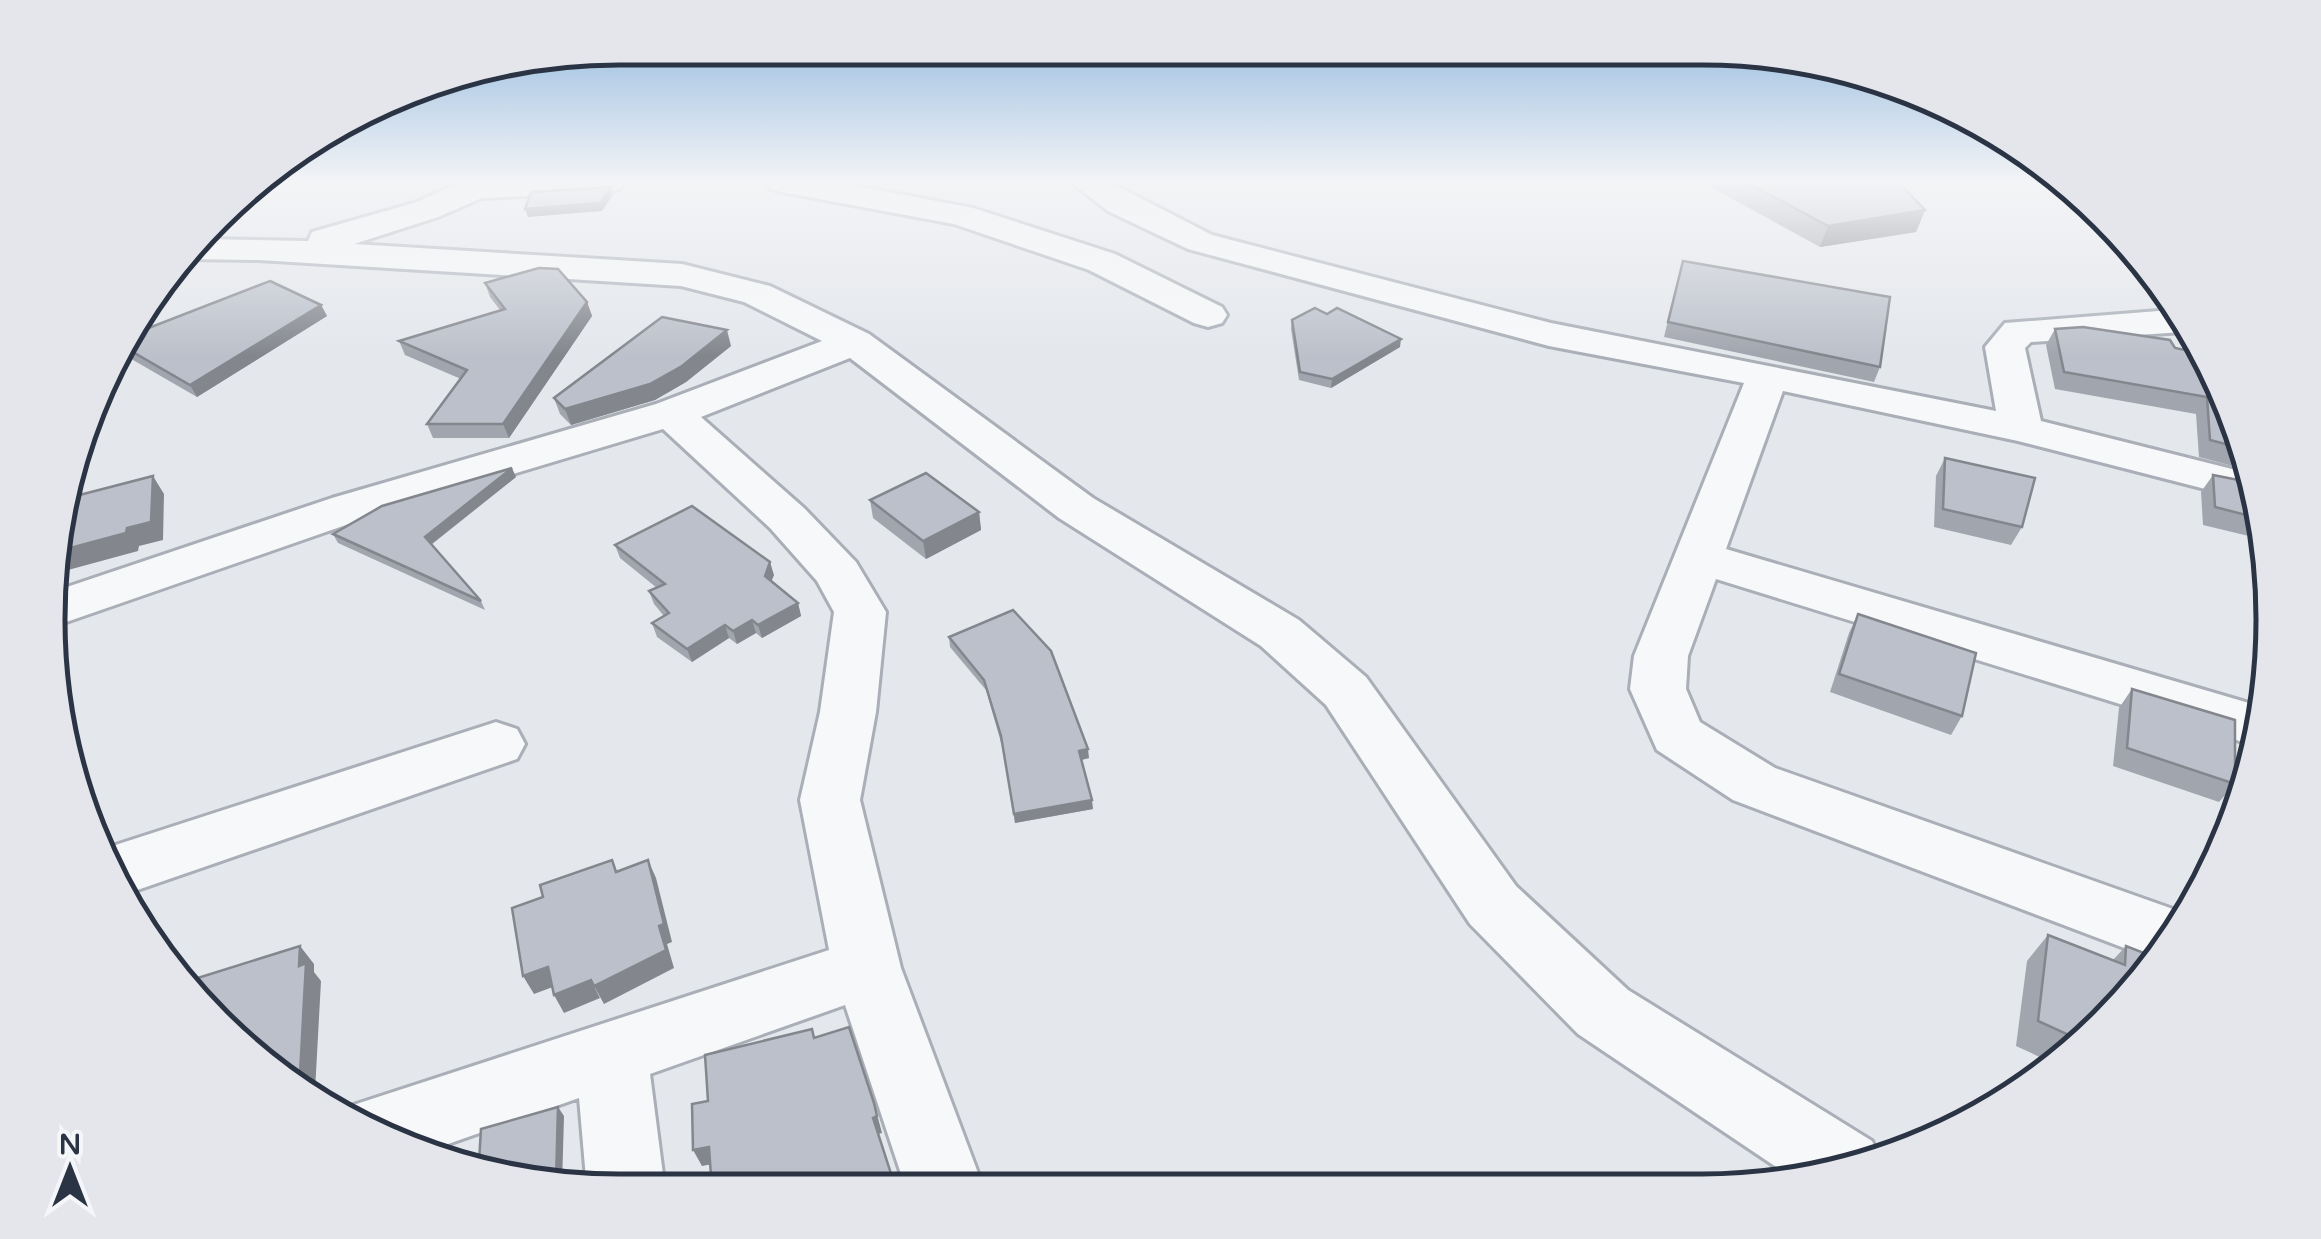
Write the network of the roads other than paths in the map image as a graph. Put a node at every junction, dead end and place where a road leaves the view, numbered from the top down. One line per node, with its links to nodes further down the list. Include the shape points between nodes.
1 (320, 240): 5 (street)
2 (1034, 240): 6 (street, via 1102,262)
3 (1195, 240): 9 (street, via 1548,334)
4 (207, 250): 5 (street)
5 (259, 250): 8 (street, via 682,276 757,294)
6 (1208, 315)
7 (2169, 321): 11 (street, via 2019,331 2005,346)
8 (855, 342): 10 (street); 22 (street, via 1076,508 1280,632 1346,691 1493,905 1603,1012)
9 (1768, 375): 11 (street); 13 (street)
10 (670, 413): 14 (street, via 349,508); 19 (street, via 787,518 838,573 860,612 830,800)
11 (2021, 429): 12 (street)
12 (2239, 485)
13 (1698, 558): 15 (street); 18 (street, via 1661,656 1658,689 1676,734 1754,784)
14 (65, 606)
15 (2246, 723)
16 (496, 744): 17 (street)
17 (124, 868)
18 (2159, 933)
19 (867, 968): 20 (street); 24 (street)
20 (611, 1054): 21 (street); 23 (street)
21 (395, 1126)
22 (1830, 1158)
23 (624, 1174)
24 (940, 1174)

